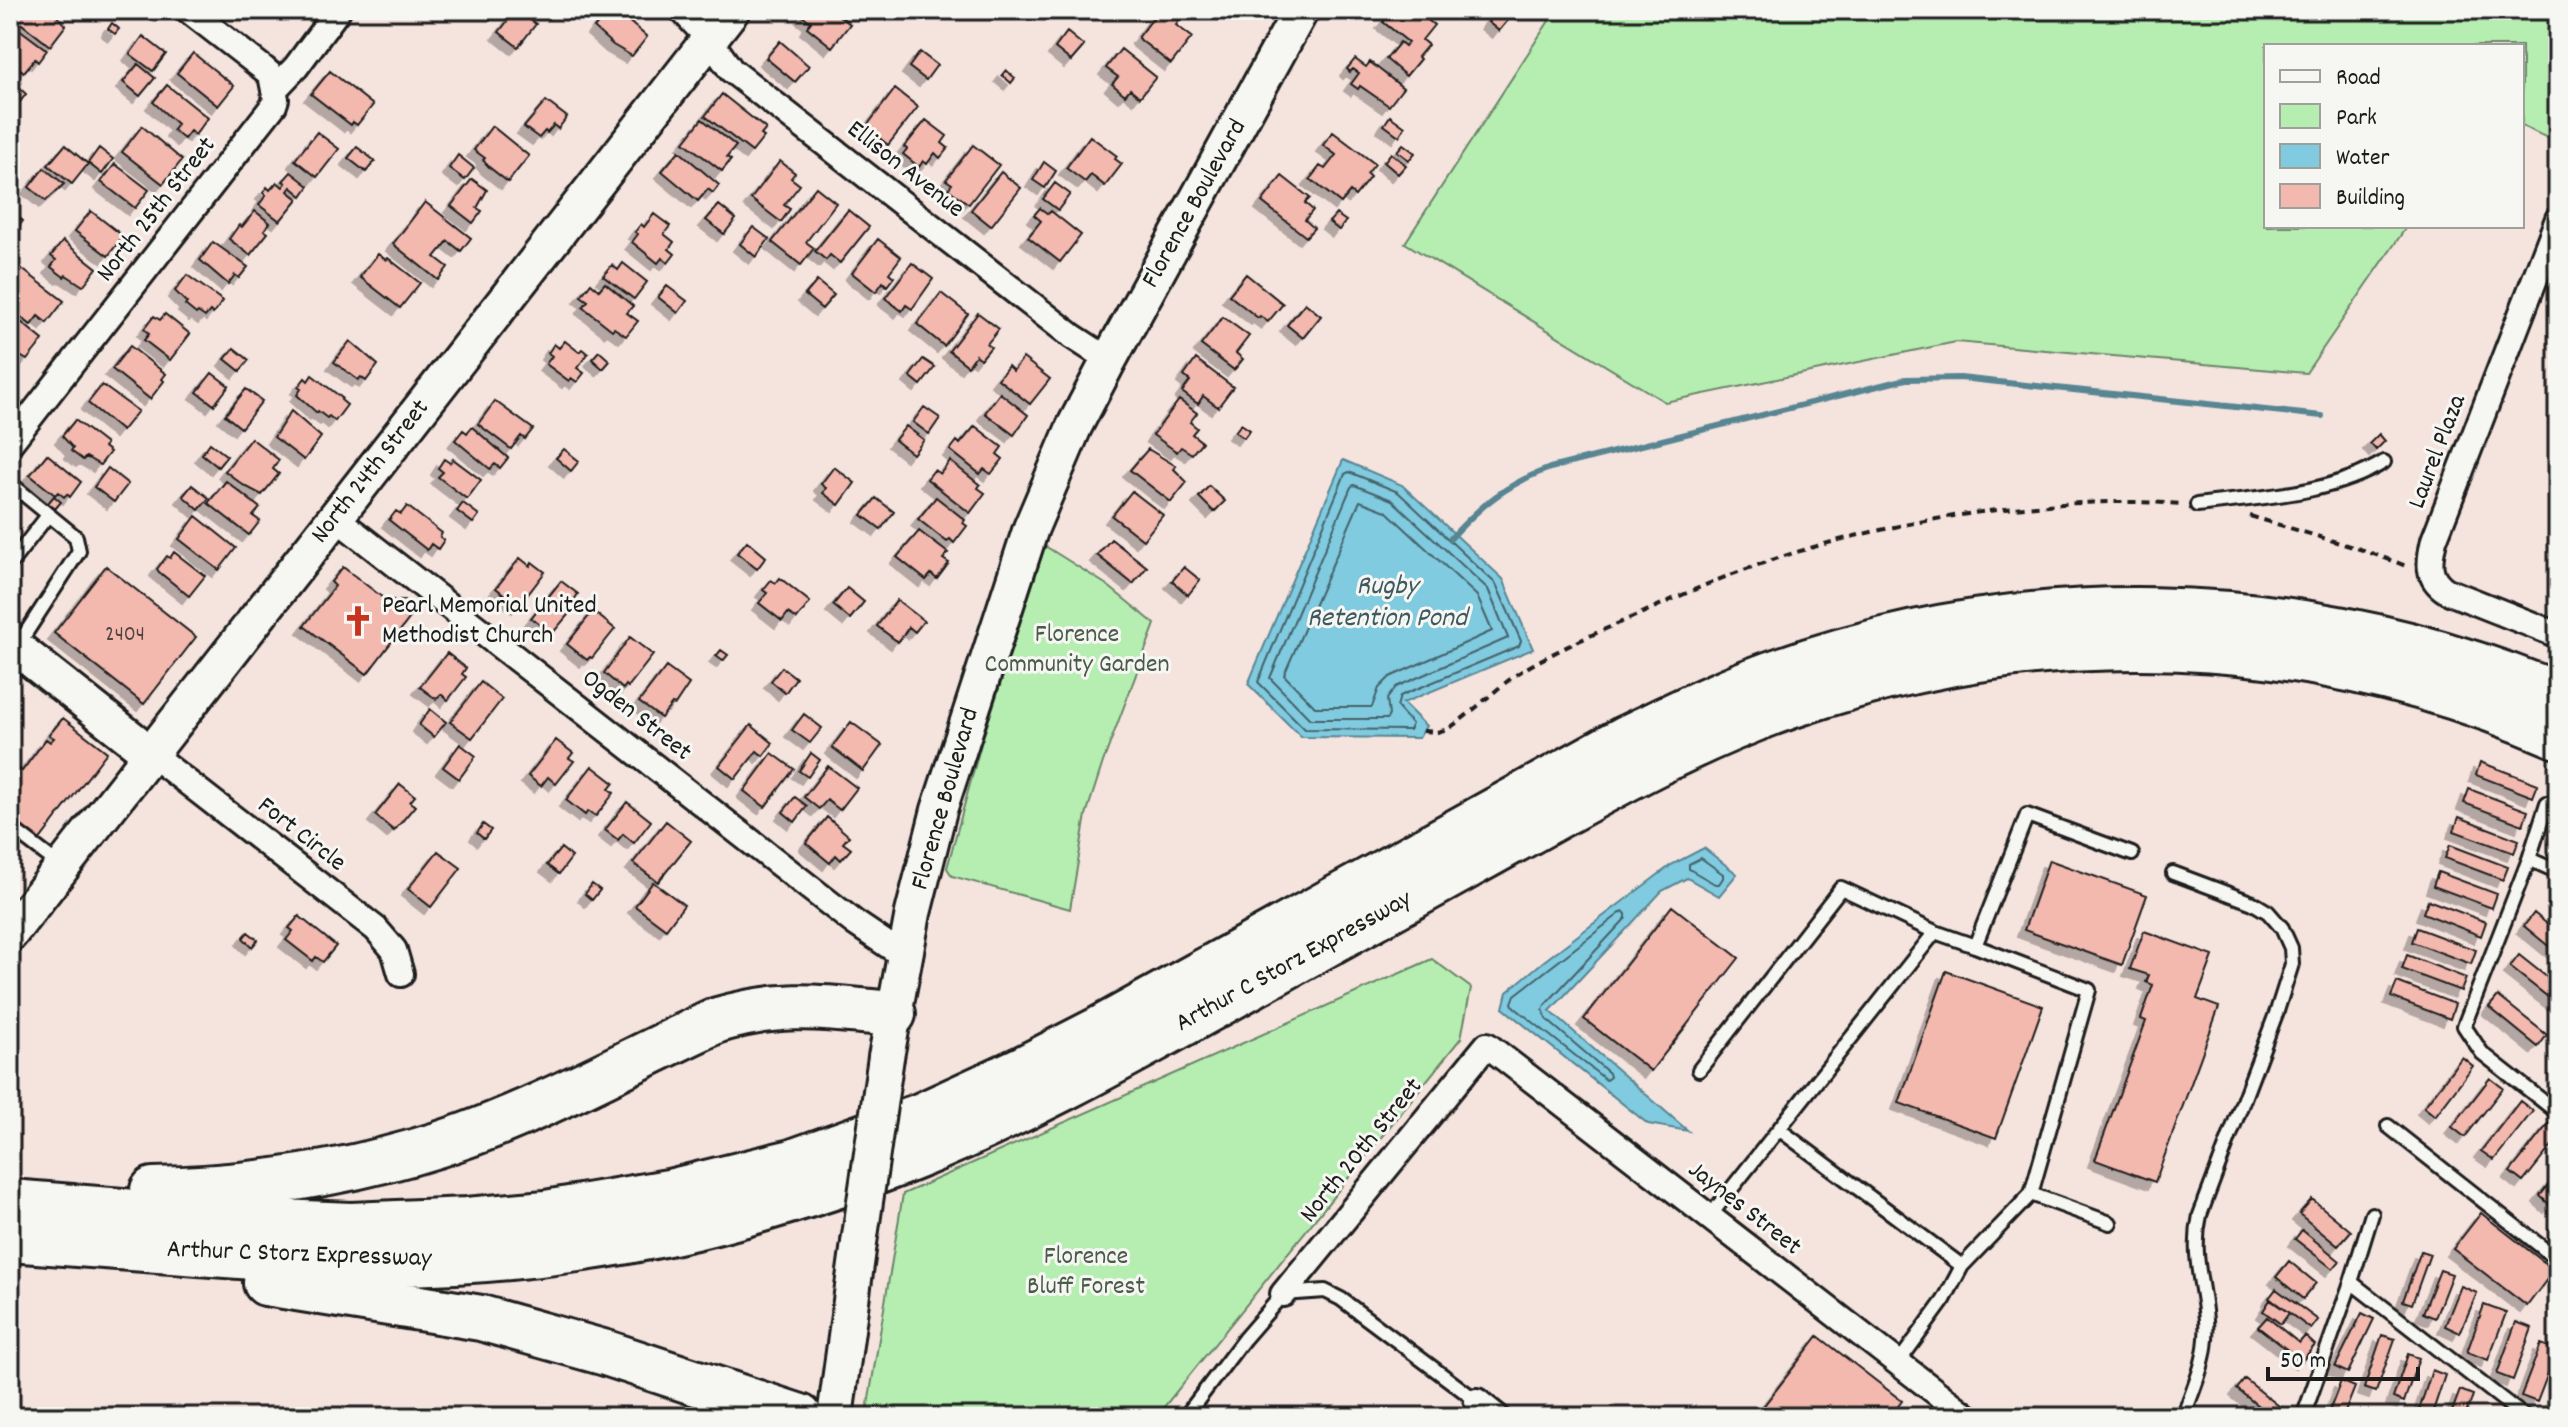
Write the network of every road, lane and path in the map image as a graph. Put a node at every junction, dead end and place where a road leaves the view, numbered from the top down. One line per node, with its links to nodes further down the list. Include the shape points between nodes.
1 (188, 10): 7 (street, via 271,75)
2 (338, 10): 7 (street, North 25th Street)
3 (682, 10): 6 (street, Ellison Avenue)
4 (732, 10): 6 (street, North 24th Street)
5 (1301, 10): 9 (street, Florence Boulevard)
6 (709, 39): 9 (street, Ellison Avenue, via 731,70); 16 (street, North 24th Street)
7 (274, 90): 10 (street, North 25th Street, via 274,105)
8 (2558, 219): 19 (street, Laurel Plaza, via 2434,540 2429,565 2435,582 2447,591)
9 (1109, 360): 35 (street, Florence Boulevard, via 1031,528 939,810)
10 (10, 443)
11 (2384, 462): 13 (lane, via 2306,490)
12 (10, 483): 14 (lane)
13 (2197, 505): 22 (path, via 2141,501 2033,507 1845,539 1742,570 1604,629 1528,667 1448,729)
14 (49, 514): 17 (lane); 20 (lane, via 76,537 79,551)
15 (2243, 515): 18 (path)
16 (336, 518): 24 (street, North 24th Street); 35 (street, Ogden Street)
17 (10, 564)
18 (2402, 565)
19 (2558, 635)
20 (13, 646): 24 (street)
21 (2558, 695): 45 (highway, Arthur C Storz Expressway, via 2448,654 2281,619 2093,610 1960,624 1814,661 1687,708 1020,1070 920,1116 792,1162 669,1192 467,1220 351,1225)
22 (1423, 731)
23 (2558, 736): 49 (highway, Arthur C Storz Expressway, via 2412,682 2246,652 2077,648 1951,663 1791,705 1708,738 1094,1073 913,1158 761,1209 605,1244 438,1261 301,1260)
24 (151, 754): 29 (street, North 24th Street); 36 (street, Fort Circle, via 376,929 394,950)
25 (2547, 803): 28 (lane)
26 (10, 827): 29 (lane)
27 (2132, 854): 34 (lane, via 2027,815)
28 (2529, 859): 30 (lane); 40 (lane, via 2464,1026 2482,1053)
29 (62, 867): 33 (street, North 24th Street)
30 (2558, 872)
31 (2173, 873): 62 (lane, via 2268,912 2282,928 2292,964 2200,1215 2196,1263 2206,1343)
32 (1935, 932): 34 (lane); 39 (lane, via 1841,888); 42 (lane)
33 (10, 934)
34 (1975, 946): 44 (lane, via 2089,990)
35 (904, 956): 37 (street, Florence Boulevard)
36 (401, 974)
37 (893, 1014): 43 (highway, via 808,1006 750,1010 464,1136 331,1172 236,1186); 58 (street, Florence Boulevard, bridge)
38 (1487, 1045): 47 (street, Jaynes Street); 54 (street, North 20th Street)
39 (1699, 1070)
40 (2558, 1113)
41 (2388, 1126): 51 (lane)
42 (1780, 1130): 47 (lane); 52 (lane)
43 (10, 1190)
44 (2031, 1194): 48 (lane); 52 (lane)
45 (10, 1202)
46 (2372, 1214): 53 (lane)
47 (1709, 1217): 55 (street, Jaynes Street)
48 (2110, 1223)
49 (10, 1239)
50 (10, 1248): 57 (highway, via 301,1287 481,1318)
51 (2558, 1260)
52 (1962, 1266): 55 (lane)
53 (2351, 1282): 63 (lane); 64 (lane)
54 (1283, 1294): 56 (lane, via 1325,1291 1341,1299); 59 (lane)
55 (1898, 1363): 61 (street, Jaynes Street)
56 (1477, 1401): 60 (street)
57 (800, 1417)
58 (835, 1417)
59 (1185, 1417)
60 (1497, 1417)
61 (1968, 1417)
62 (2183, 1417)
63 (2303, 1417)
64 (2525, 1417)

